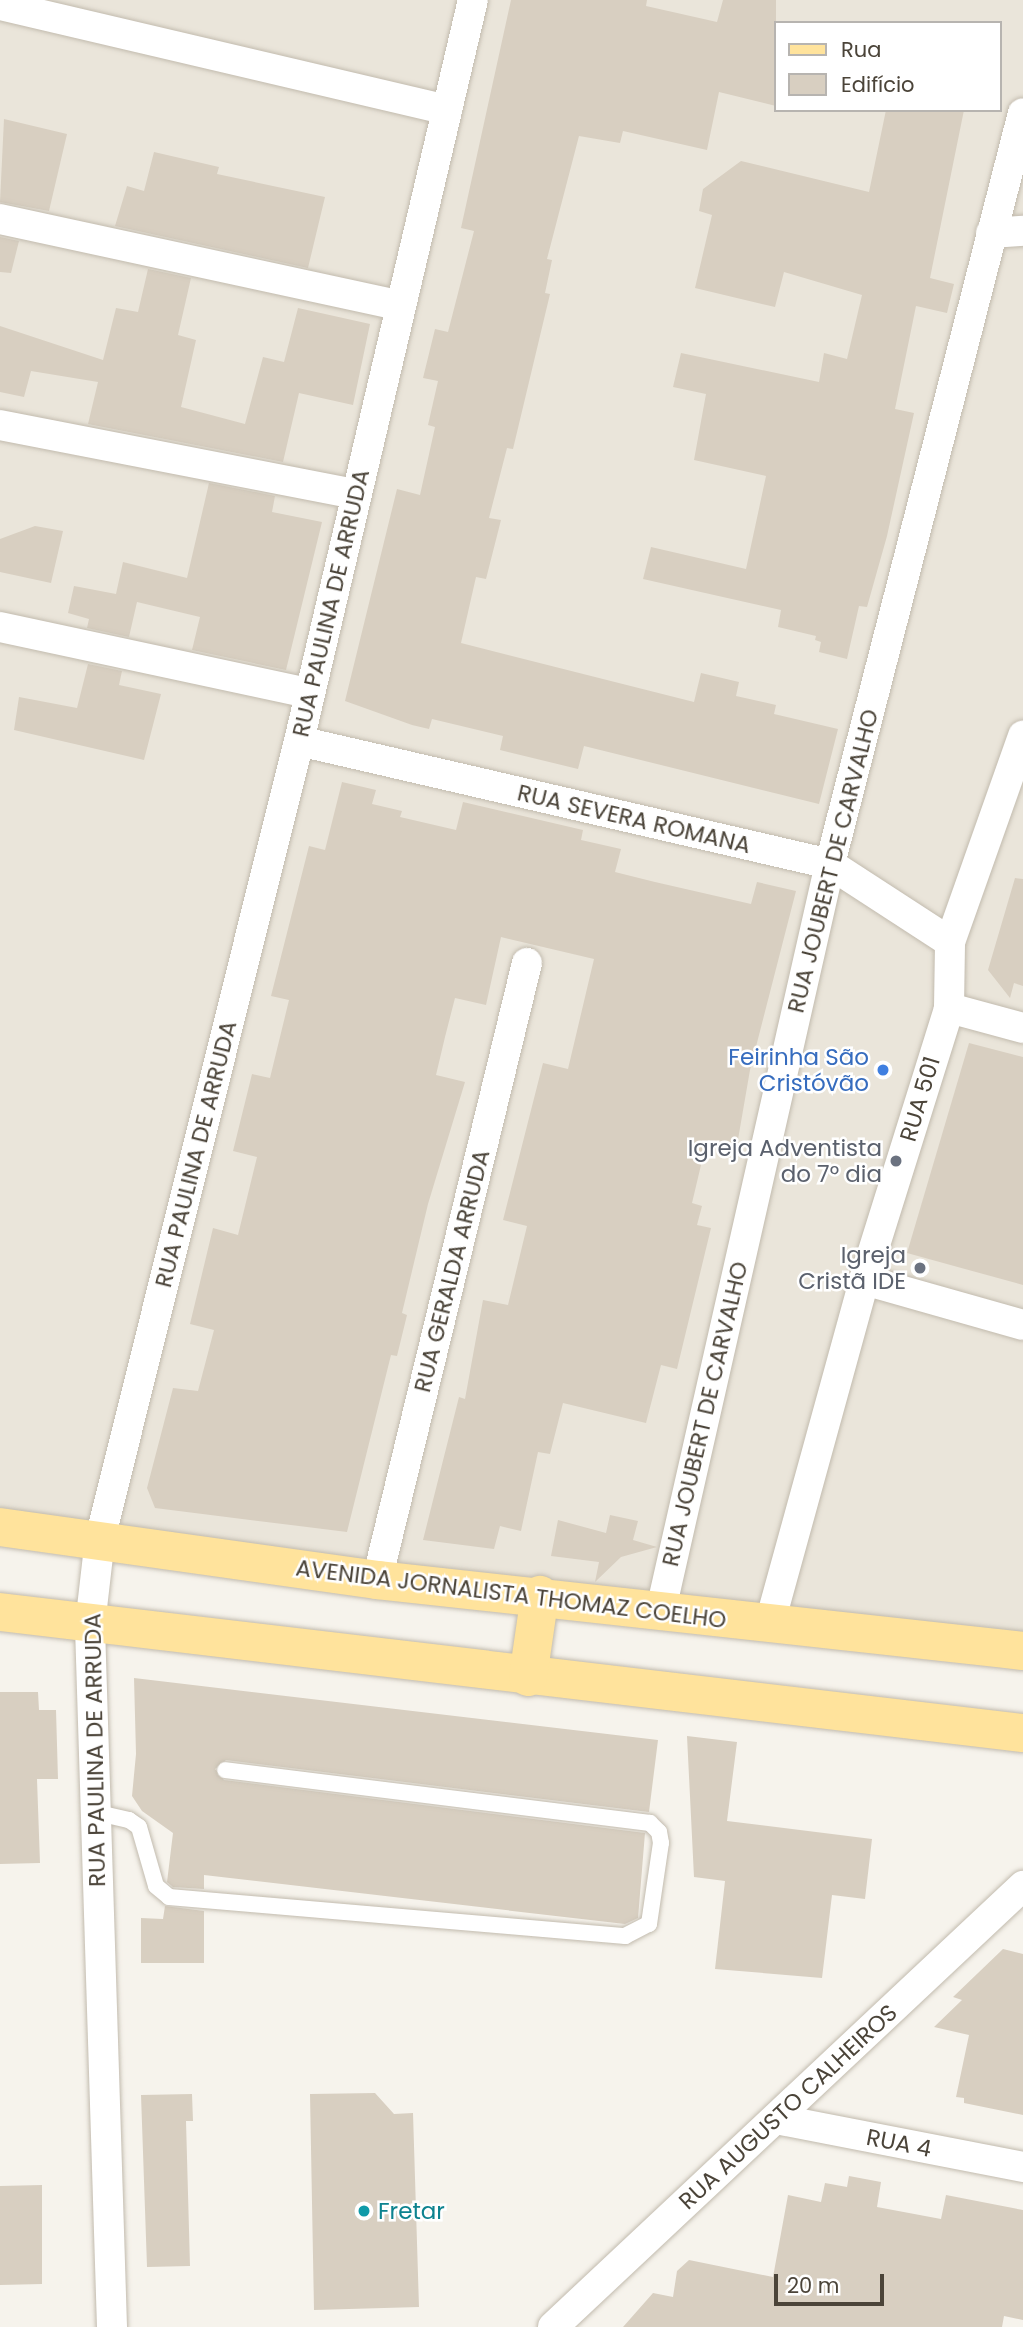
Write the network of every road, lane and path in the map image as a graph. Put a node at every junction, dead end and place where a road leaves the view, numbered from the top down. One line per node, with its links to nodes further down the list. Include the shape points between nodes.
1 (473, 0): 3 (street, RUA PAULINA DE ARRUDA)
2 (0, 5): 3 (street)
3 (447, 110): 8 (street, RUA PAULINA DE ARRUDA)
4 (1023, 113): 7 (street, RUA JOUBERT DE CARVALHO)
5 (0, 219): 8 (street)
6 (1023, 231): 7 (street)
7 (991, 233): 15 (street, RUA JOUBERT DE CARVALHO)
8 (401, 306): 10 (street, RUA PAULINA DE ARRUDA)
9 (0, 425): 10 (street)
10 (356, 494): 12 (street, RUA PAULINA DE ARRUDA)
11 (0, 627): 12 (street)
12 (309, 693): 14 (street, RUA PAULINA DE ARRUDA)
13 (1023, 736): 16 (street, RUA 501)
14 (299, 741): 15 (street, RUA SEVERA ROMANA); 23 (street, RUA PAULINA DE ARRUDA)
15 (830, 864): 16 (street, RUA SEVERA ROMANA); 27 (street, RUA JOUBERT DE CARVALHO)
16 (950, 942): 18 (street, RUA 501)
17 (527, 963): 24 (street, RUA GERALDA ARRUDA)
18 (949, 1008): 19 (street); 20 (street, RUA 501)
19 (1023, 1028)
20 (864, 1280): 21 (street); 29 (street, RUA 501)
21 (1023, 1325)
22 (0, 1527): 23 (main road, AVENIDA JORNALISTA THOMAZ COELHO)
23 (100, 1539): 24 (main road, AVENIDA JORNALISTA THOMAZ COELHO); 28 (street, RUA PAULINA DE ARRUDA)
24 (377, 1580): 25 (main road, AVENIDA JORNALISTA THOMAZ COELHO)
25 (540, 1595): 27 (main road, AVENIDA JORNALISTA THOMAZ COELHO); 31 (main road)
26 (0, 1612): 28 (main road)
27 (660, 1614): 29 (main road, AVENIDA JORNALISTA THOMAZ COELHO)
28 (90, 1625): 31 (main road); 34 (street, RUA PAULINA DE ARRUDA)
29 (769, 1626): 30 (main road, AVENIDA JORNALISTA THOMAZ COELHO)
30 (1023, 1651)
31 (528, 1677): 32 (main road)
32 (1023, 1734)
33 (225, 1770): 34 (lane, via 650,1823 662,1843 649,1924 625,1936 169,1897 156,1886 139,1827)
34 (94, 1812): 38 (street, RUA PAULINA DE ARRUDA)
35 (1023, 1886): 36 (street, RUA AUGUSTO CALHEIROS)
36 (776, 2119): 37 (street, RUA 4); 39 (street, RUA AUGUSTO CALHEIROS)
37 (1023, 2167)
38 (112, 2327)
39 (553, 2327)

